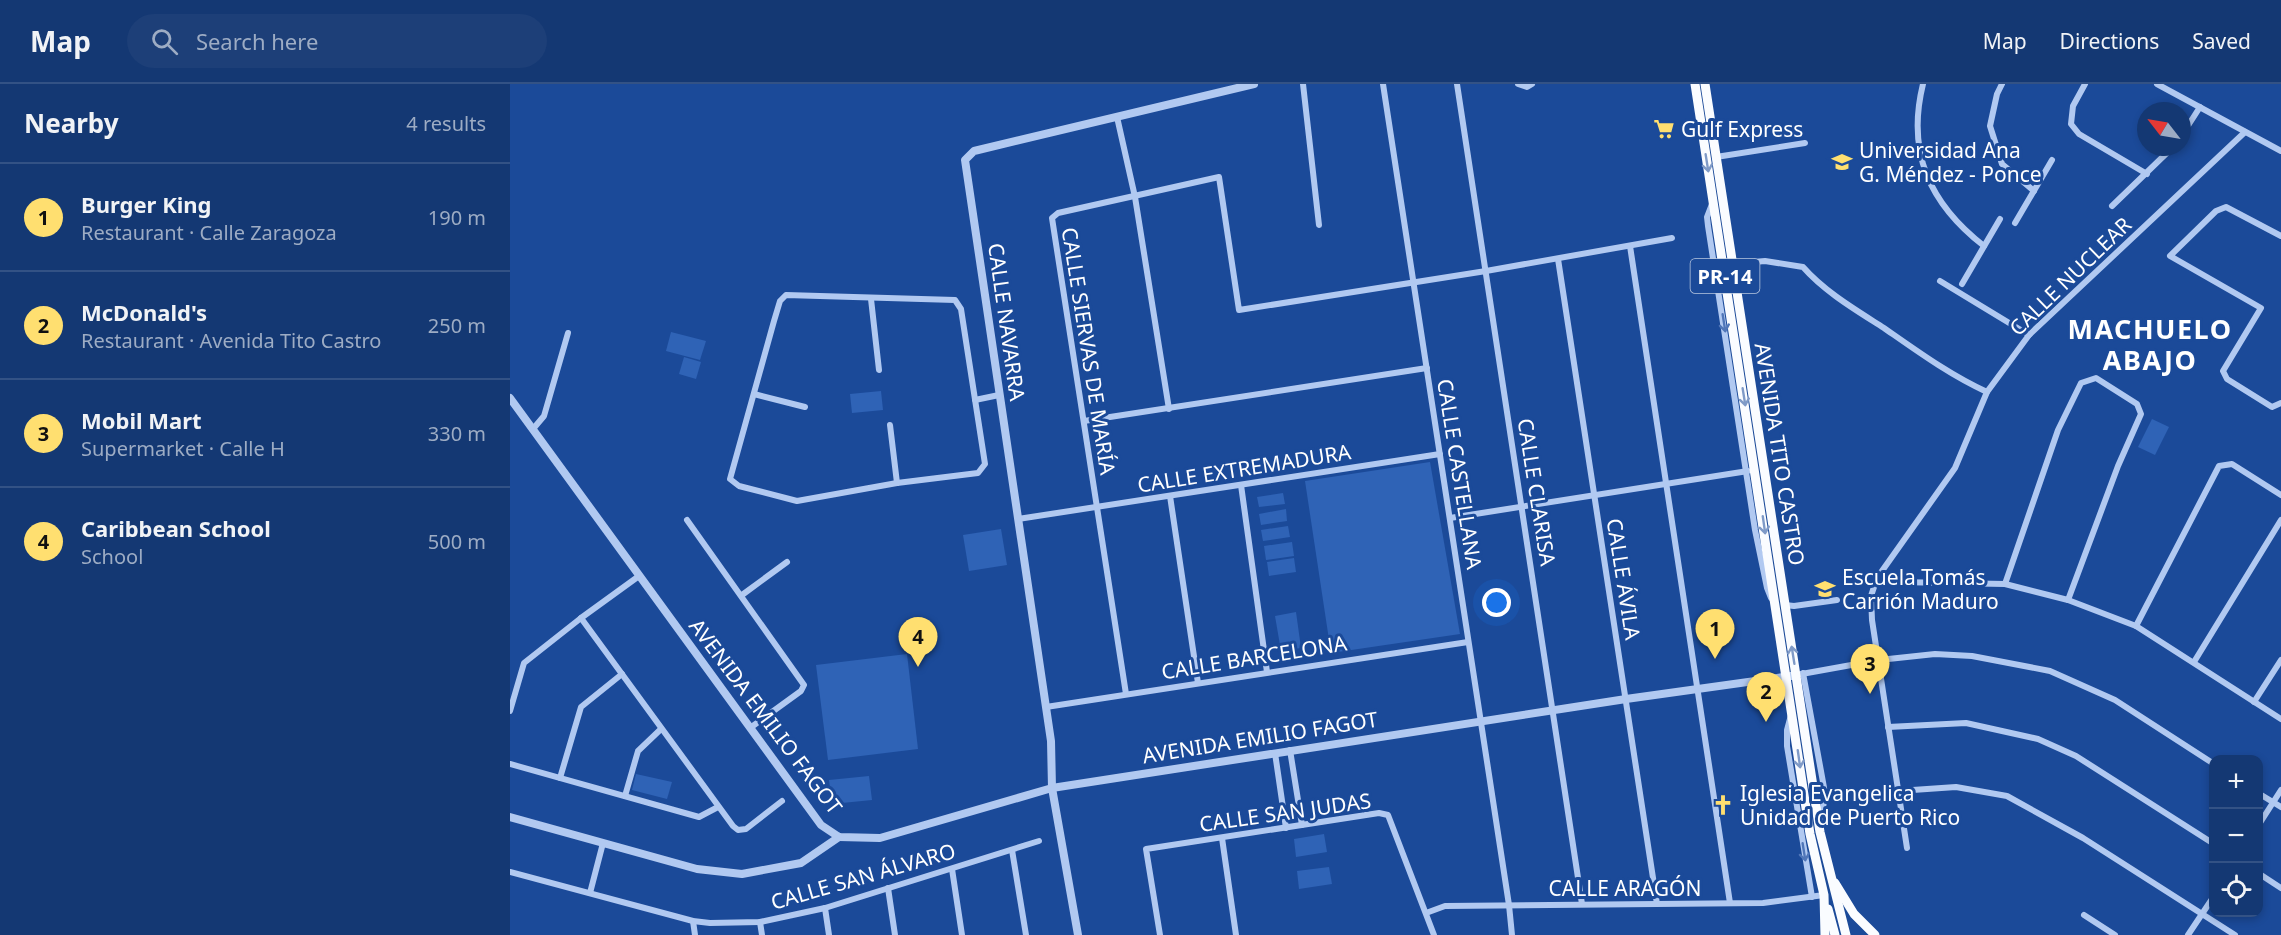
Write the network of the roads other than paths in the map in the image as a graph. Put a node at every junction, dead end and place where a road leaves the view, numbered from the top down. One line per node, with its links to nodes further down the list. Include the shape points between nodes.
1 (1254, 84): 14 (street, CALLE NAVARRA)
2 (1303, 84): 29 (street)
3 (1383, 84): 38 (street, CALLE CASTELLANA)
4 (1457, 84): 36 (street, CALLE CLARISA)
5 (1518, 84): 6 (street)
6 (1532, 84)
7 (1695, 84): 25 (main road, AVENIDA TITO CASTRO / PR-14, one-way to 25)
8 (1705, 84): 20 (main road, AVENIDA TITO CASTRO / PR-14)
9 (1923, 84): 33 (street, via 1917,134 1926,175 1941,205)
10 (2002, 84): 23 (street, via 1996,94 1990,126 2002,164)
11 (2085, 84): 22 (street, via 2073,106 2072,124 2079,134)
12 (2157, 84): 13 (street)
13 (2200, 107): 15 (street); 16 (street)
14 (1117, 117): 24 (street); 47 (street, CALLE NAVARRA, via 974,151 965,160)
15 (2191, 121)
16 (2245, 132): 18 (street); 42 (street, CALLE NUCLEAR)
17 (1805, 142): 20 (street)
18 (2281, 151)
19 (2164, 156): 22 (street)
20 (1716, 157): 35 (main road, AVENIDA TITO CASTRO / PR-14)
21 (2052, 160): 23 (street)
22 (2147, 174): 26 (street)
23 (2034, 192): 28 (street)
24 (1135, 197): 38 (street, CALLE SIERVAS DE MARÍA, via 1219,177 1239,310); 52 (street); 53 (street, CALLE SIERVAS DE MARÍA, via 1058,213 1052,218)
25 (1713, 201): 35 (main road, AVENIDA TITO CASTRO / PR-14); 35 (street, via 1707,217 1712,253)
26 (2112, 206)
27 (2000, 219): 33 (street)
28 (2016, 224)
29 (1319, 225)
30 (2281, 236): 50 (street, via 2226,207 2216,211 2170,256 2261,308 2223,372 2272,407)
31 (1672, 238): 32 (street, CALLE SIERVAS DE MARÍA)
32 (1630, 246): 34 (street, CALLE SIERVAS DE MARÍA); 60 (street)
33 (1984, 246): 39 (street)
34 (1558, 259): 36 (street, CALLE SIERVAS DE MARÍA); 62 (street, CALLE ÁVILA)
35 (1723, 265): 45 (street, via 1765,261 1803,267 1842,300 1964,381); 57 (main road, AVENIDA TITO CASTRO / PR-14); 58 (main road, AVENIDA TITO CASTRO / PR-14, one-way to 58)
36 (1486, 271): 38 (street, CALLE SIERVAS DE MARÍA); 65 (street, CALLE CLARISA)
37 (1940, 281): 42 (street)
38 (1414, 282): 43 (street, CALLE CASTELLANA)
39 (1962, 284)
40 (871, 299): 44 (street); 46 (street, via 786,295 780,301); 49 (street, via 955,300 962,309)
41 (568, 333): 55 (street, via 544,416)
42 (2029, 334): 45 (street, CALLE NUCLEAR)
43 (1427, 368): 52 (street); 56 (street, CALLE CASTELLANA)
44 (879, 370)
45 (1987, 392): 73 (street, CALLE NUCLEAR, via 1955,468)
46 (754, 394): 51 (street); 59 (street, via 730,479 739,486 797,501)
47 (999, 395): 49 (street); 68 (street, CALLE NAVARRA)
48 (510, 398): 55 (street, AVENIDA EMILIO FAGOT)
49 (975, 400): 59 (street, via 985,464 978,473)
50 (2281, 403)
51 (805, 407)
52 (1169, 408): 53 (street)
53 (1084, 421): 66 (street, CALLE SIERVAS DE MARÍA)
54 (890, 425): 59 (street)
55 (532, 429): 72 (street, AVENIDA EMILIO FAGOT)
56 (1440, 454): 61 (street, CALLE EXTREMADURA); 67 (street, CALLE CASTELLANA)
57 (1764, 461): 58 (street); 78 (main road, AVENIDA TITO CASTRO / PR-14)
58 (1751, 469): 60 (street); 78 (main road, AVENIDA TITO CASTRO / PR-14, one-way to 78); 78 (street, via 1762,567 1767,588)
59 (897, 483)
60 (1666, 484): 62 (street); 89 (street)
61 (1242, 485): 64 (street, CALLE EXTREMADURA); 85 (street)
62 (1594, 495): 65 (street); 91 (street, CALLE ÁVILA)
63 (2281, 495): 80 (street, via 2232,464 2219,466)
64 (1170, 496): 66 (street, CALLE EXTREMADURA); 88 (street)
65 (1522, 506): 67 (street); 94 (street, CALLE CLARISA)
66 (1098, 507): 68 (street, CALLE EXTREMADURA); 90 (street, CALLE SIERVAS DE MARÍA)
67 (1450, 518): 81 (street, CALLE CASTELLANA)
68 (1018, 519): 93 (street, CALLE NAVARRA)
69 (687, 520): 75 (street)
70 (2281, 520): 84 (street)
71 (787, 562): 75 (street)
72 (639, 576): 79 (street); 100 (street, AVENIDA EMILIO FAGOT)
73 (1877, 578): 74 (street, via 1898,582); 82 (street, CALLE NUCLEAR, via 1871,596)
74 (2005, 584): 77 (street); 77 (street, via 2058,430 2081,383 2096,378 2137,404 2141,414)
75 (742, 595): 100 (street, via 804,685)
76 (1837, 600): 78 (street)
77 (2068, 600): 80 (street)
78 (1780, 605): 87 (main road, AVENIDA TITO CASTRO / PR-14)
79 (581, 618): 86 (street); 95 (street, via 524,663)
80 (2136, 626): 84 (street)
81 (1468, 642): 85 (street, CALLE BARCELONA); 98 (street, CALLE CASTELLANA)
82 (1879, 660): 87 (street, AVENIDA EMILIO FAGOT); 99 (street, CALLE NUCLEAR); 104 (street, AVENIDA EMILIO FAGOT, via 1935,654 1972,656 2050,671 2115,700)
83 (2281, 660): 92 (street)
84 (2194, 662): 92 (street)
85 (1267, 672): 88 (street, CALLE BARCELONA)
86 (622, 674): 101 (street); 106 (street, via 581,707)
87 (1795, 675): 89 (street, AVENIDA EMILIO FAGOT); 96 (main road, AVENIDA TITO CASTRO / PR-14); 130 (main road, AVENIDA TITO CASTRO / PR-14)
88 (1198, 683): 90 (street, CALLE BARCELONA)
89 (1698, 688): 91 (street, AVENIDA EMILIO FAGOT); 136 (street)
90 (1126, 694): 93 (street, CALLE BARCELONA)
91 (1626, 699): 94 (street, AVENIDA EMILIO FAGOT); 138 (street, CALLE ÁVILA)
92 (2254, 702): 97 (street)
93 (1046, 707): 107 (street, CALLE NAVARRA)
94 (1553, 710): 98 (street, AVENIDA EMILIO FAGOT); 137 (street, CALLE CLARISA)
95 (510, 711)
96 (1792, 712): 134 (main road, AVENIDA TITO CASTRO / PR-14, one-way to 134, via 1810,834); 135 (street, one-way to 135, via 1786,735)
97 (2281, 719)
98 (1481, 722): 102 (street, AVENIDA EMILIO FAGOT); 140 (street, CALLE CASTELLANA)
99 (1888, 727): 109 (street, CALLE NUCLEAR); 123 (street, via 1966,723 2038,739 2076,756)
100 (750, 728): 120 (street, AVENIDA EMILIO FAGOT, via 820,825)
101 (661, 729): 110 (street, via 638,751); 114 (street)
102 (1290, 750): 103 (street, AVENIDA EMILIO FAGOT); 118 (street)
103 (1275, 753): 107 (street, AVENIDA EMILIO FAGOT); 119 (street)
104 (2209, 761)
105 (510, 764): 106 (street)
106 (560, 778): 110 (street)
107 (1052, 788): 120 (street, AVENIDA EMILIO FAGOT, via 880,838); 153 (street, CALLE NAVARRA)
108 (2281, 790): 113 (street)
109 (1898, 791): 125 (street, CALLE NUCLEAR); 143 (street, via 1956,787 2007,796 2083,838)
110 (625, 796): 114 (street, via 699,818)
111 (2263, 796): 113 (street)
112 (782, 801): 114 (street, via 746,829 738,830)
113 (2273, 802): 115 (street); 117 (street)
114 (718, 807)
115 (2281, 807)
116 (510, 817): 124 (street)
117 (2263, 819)
118 (1302, 825): 119 (street, CALLE SAN JUDAS); 142 (street, CALLE SAN JUDAS, via 1379,813 1388,815)
119 (1286, 828): 121 (street, CALLE SAN JUDAS)
120 (839, 837): 124 (street, via 801,863 742,874 697,868)
121 (1222, 837): 154 (street, CALLE SAN JUDAS, via 1146,849); 155 (street)
122 (1039, 841): 126 (street, CALLE SAN ÁLVARO)
123 (2209, 841)
124 (603, 843): 133 (street)
125 (1907, 848)
126 (1012, 850): 127 (street, CALLE SAN ÁLVARO); 152 (street)
127 (952, 869): 131 (street, CALLE SAN ÁLVARO); 151 (street)
128 (510, 872): 133 (street, CALLE SAN ÁLVARO)
129 (2263, 876): 132 (street)
130 (1832, 878): 160 (main road, AVENIDA TITO CASTRO / PR-14); 161 (main road, via 1854,914)
131 (888, 888): 141 (street, CALLE SAN ÁLVARO); 150 (street)
132 (2281, 888)
133 (590, 893): 145 (street, CALLE SAN ÁLVARO)
134 (1824, 895): 135 (street, CALLE ARAGÓN); 158 (main road, AVENIDA TITO CASTRO / PR-14); 159 (main road)
135 (1812, 897): 136 (street, CALLE ARAGÓN)
136 (1730, 903): 138 (street, CALLE ARAGÓN)
137 (1582, 904): 138 (street, CALLE ARAGÓN); 140 (street, CALLE ARAGÓN)
138 (1657, 904)
139 (2209, 904): 143 (street)
140 (1509, 905): 142 (street, CALLE ARAGÓN, via 1445,906); 157 (street, CALLE CASTELLANA)
141 (825, 908): 146 (street, CALLE SAN ÁLVARO); 149 (street)
142 (1426, 913): 156 (street, CALLE SAN JUDAS)
143 (2202, 914): 163 (street); 164 (street)
144 (2084, 915): 162 (street)
145 (693, 921): 146 (street, CALLE SAN ÁLVARO); 147 (street)
146 (760, 922): 148 (street)
147 (695, 935)
148 (762, 935)
149 (829, 935)
150 (895, 935)
151 (962, 935)
152 (1026, 935)
153 (1078, 935)
154 (1160, 935)
155 (1236, 935)
156 (1434, 935)
157 (1512, 935)
158 (1825, 935)
159 (1835, 935)
160 (1846, 935)
161 (1875, 935)
162 (2115, 935)
163 (2188, 935)
164 (2235, 935)

